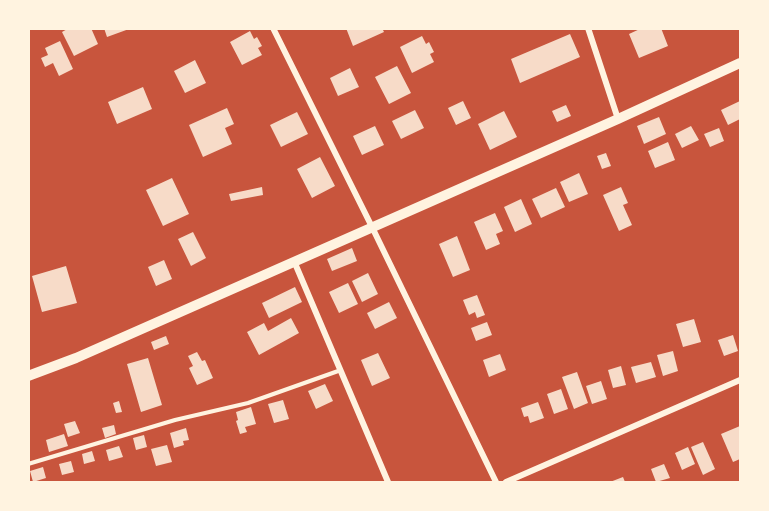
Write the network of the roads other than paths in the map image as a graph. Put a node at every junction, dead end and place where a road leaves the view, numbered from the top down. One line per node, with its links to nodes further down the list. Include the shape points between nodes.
1 (273, 28): 5 (street)
2 (588, 28): 4 (street)
3 (741, 63): 4 (main road)
4 (618, 119): 5 (main road)
5 (372, 227): 6 (main road); 12 (street)
6 (294, 261): 7 (street); 8 (main road)
7 (341, 370): 10 (lane, via 248,403 175,420); 11 (street)
8 (28, 376)
9 (741, 380): 13 (street)
10 (28, 464)
11 (388, 483)
12 (496, 483)
13 (506, 483)

